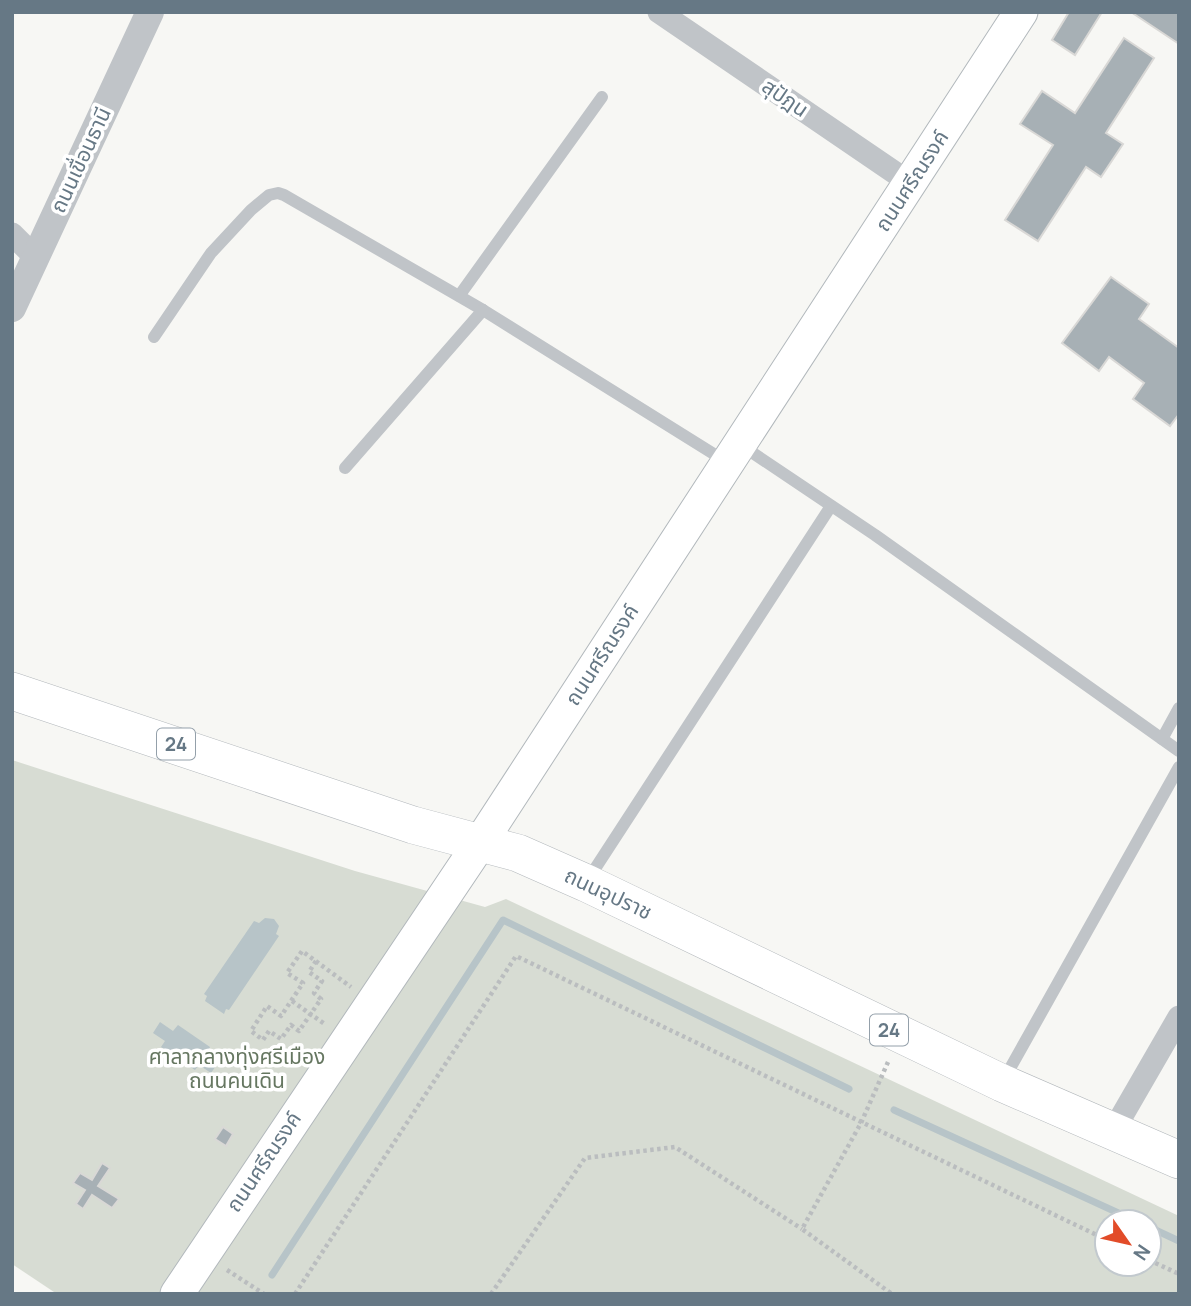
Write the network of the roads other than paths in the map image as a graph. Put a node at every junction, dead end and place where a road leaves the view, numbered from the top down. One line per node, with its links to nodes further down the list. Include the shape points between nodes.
1 (150, 12): 7 (street, ถนนเขื่อนธานี)
2 (659, 12): 5 (street, สุปัฎน)
3 (1021, 12): 5 (main road, ถนนศรีณรงค์)
4 (602, 97): 8 (lane)
5 (910, 183): 12 (main road, ถนนศรีณรงค์)
6 (12, 234): 7 (street)
7 (35, 257): 9 (street, ถนนเขื่อนธานี)
8 (459, 296): 10 (lane); 11 (lane, via 278,193 251,210 211,253)
9 (12, 308)
10 (483, 310): 12 (lane); 13 (lane)
11 (154, 337)
12 (735, 454): 14 (lane); 20 (main road, ถนนศรีณรงค์)
13 (345, 468)
14 (831, 506): 17 (lane); 21 (lane)
15 (12, 691): 20 (main road, ถนนอุปราช / 24)
16 (1179, 708): 17 (lane)
17 (1163, 738): 18 (lane)
18 (1179, 751)
19 (1179, 767): 23 (lane)
20 (480, 843): 21 (main road, ถนนอุปราช / 24, via 518,853); 26 (main road, ถนนศรีณรงค์)
21 (586, 883): 23 (main road, ถนนอุปราช / 24)
22 (1179, 1017): 24 (street)
23 (1002, 1083): 24 (main road, ถนนอุปราช / 24)
24 (1112, 1133): 25 (main road, ถนนอุปราช / 24)
25 (1179, 1160)
26 (177, 1294)

